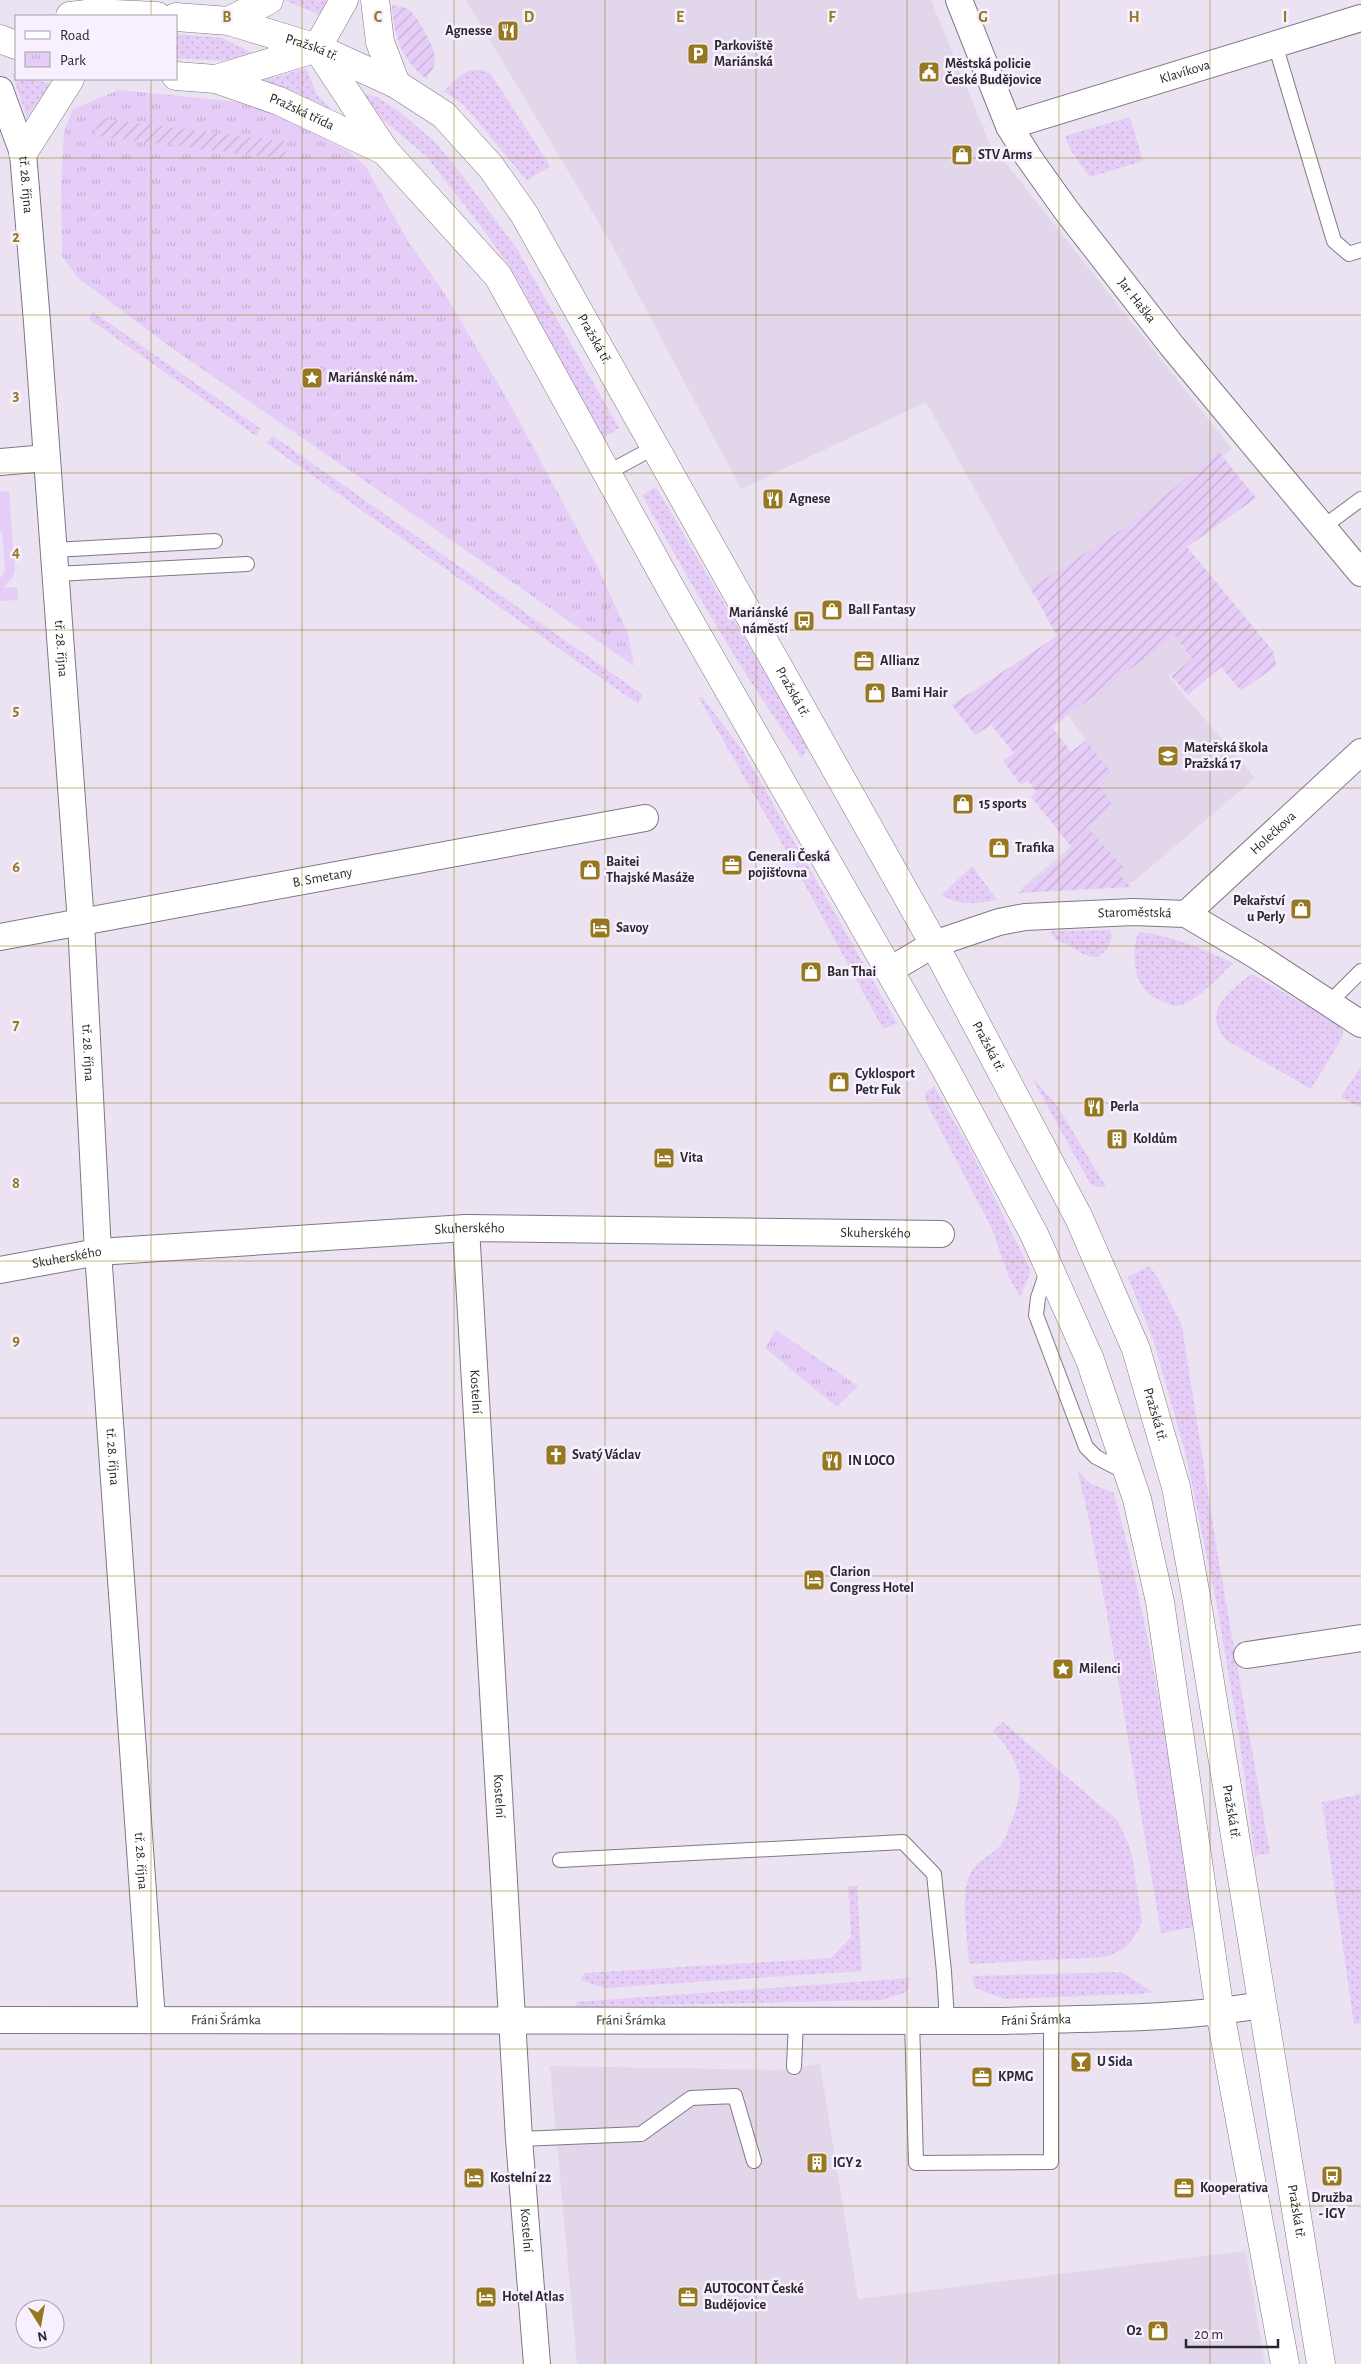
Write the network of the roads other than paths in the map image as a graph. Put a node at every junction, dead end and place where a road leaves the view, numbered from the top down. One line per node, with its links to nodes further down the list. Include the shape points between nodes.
1 (269, 0): 9 (street)
2 (344, 0): 15 (street)
3 (375, 0): 19 (street, via 380,42)
4 (958, 0): 21 (street, Jar. Haška)
5 (78, 15): 6 (street)
6 (136, 15)
7 (178, 17): 9 (street, Pražská tř.)
8 (1361, 18): 13 (street, Klavíkova)
9 (230, 20): 15 (street, Pražská tř.)
10 (15, 24): 11 (street)
11 (0, 27)
12 (0, 38): 14 (street)
13 (1275, 44): 21 (street, Klavíkova); 24 (lane, via 1334,241 1349,254)
14 (15, 45)
15 (317, 48): 17 (street); 19 (street, Pražská tř.); 22 (street)
16 (178, 76): 17 (street)
17 (216, 79): 22 (street, Pražská třída, via 280,101)
18 (69, 80): 23 (street)
19 (396, 84): 25 (street, Pražská tř., via 444,115 491,167 524,214)
20 (0, 90): 23 (street, tř. 28. října)
21 (1009, 126): 30 (street, Jar. Haška, via 1066,210 1172,346)
22 (385, 151): 28 (street, via 498,276)
23 (23, 154): 26 (street, tř. 28. října)
24 (1361, 250)
25 (655, 447): 28 (lane); 40 (street, Pražská tř.)
26 (47, 458): 27 (street); 32 (street, tř. 28. října)
27 (0, 462)
28 (607, 473): 41 (street, via 670,589)
29 (1361, 499): 30 (lane)
30 (1323, 527): 34 (street, Jar. Haška)
31 (215, 541): 32 (lane)
32 (55, 562): 33 (lane); 38 (street, tř. 28. října)
33 (247, 564)
34 (1361, 572)
35 (1361, 752): 37 (street, Holečkova)
36 (645, 818): 38 (street, B. Smetany)
37 (1186, 914): 40 (street, Staroměstská, via 1133,912 1025,917 999,922); 43 (street, Staroměstská)
38 (81, 923): 39 (street, B. Smetany); 47 (street, tř. 28. října)
39 (0, 937)
40 (934, 944): 41 (street, Staroměstská); 52 (street, Pražská tř., via 1079,1218 1136,1349 1176,1487)
41 (890, 970): 53 (street, via 1034,1234 1090,1360 1137,1499 1160,1602)
42 (1361, 971): 43 (lane)
43 (1328, 1003): 44 (street, Staroměstská)
44 (1361, 1024)
45 (466, 1228): 46 (street, Skuherského); 47 (street, Skuherského); 60 (street, Kostelní)
46 (941, 1234)
47 (98, 1252): 48 (street, Skuherského); 56 (street, tř. 28. října)
48 (0, 1270)
49 (1361, 1638): 50 (street)
50 (1247, 1655)
51 (560, 1860): 57 (lane, via 903,1842 934,1874)
52 (1261, 2004): 53 (street, Fráni Šrámka); 66 (street, Pražská tř.)
53 (1220, 2012): 54 (street, Fráni Šrámka, via 1138,2019); 65 (street)
54 (1051, 2019): 57 (street, Fráni Šrámka); 59 (lane, via 1051,2162 916,2163)
55 (0, 2020): 56 (street, Fráni Šrámka)
56 (152, 2020): 60 (street, Fráni Šrámka)
57 (947, 2020): 59 (street, Fráni Šrámka)
58 (796, 2021): 59 (street, Fráni Šrámka); 60 (street, Fráni Šrámka); 61 (lane)
59 (912, 2021)
60 (512, 2022): 62 (street, Kostelní)
61 (794, 2067)
62 (519, 2139): 63 (lane, via 641,2134 691,2098 735,2096); 64 (street, Kostelní)
63 (754, 2160)
64 (538, 2364)
65 (1285, 2364)
66 (1321, 2364)

